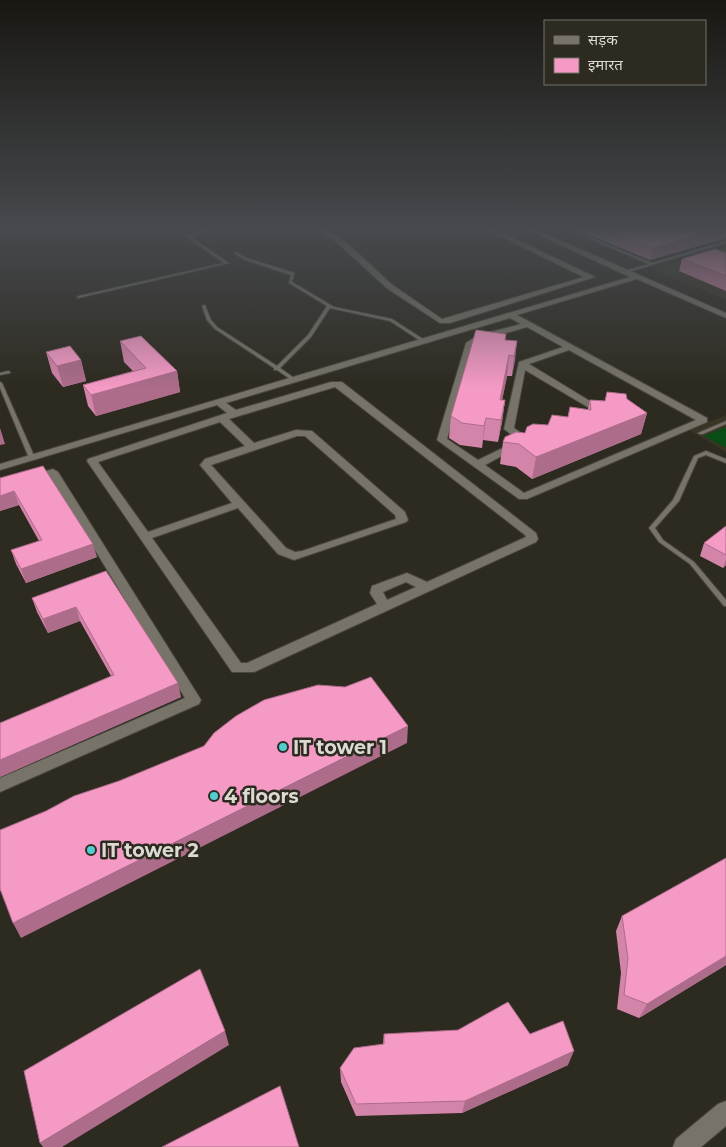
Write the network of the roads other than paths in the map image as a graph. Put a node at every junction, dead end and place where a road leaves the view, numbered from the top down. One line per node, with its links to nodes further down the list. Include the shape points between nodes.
1 (150, 281): 9 (lane)
2 (290, 281): 11 (lane)
3 (384, 281): 4 (street, via 440,321)
4 (579, 281)
5 (599, 281): 8 (street)
6 (625, 281): 8 (street)
7 (645, 281): 13 (street)
8 (610, 285): 12 (street)
9 (78, 297)
10 (204, 306): 20 (lane, via 216,328)
11 (329, 306): 16 (lane, via 391,320); 20 (lane, via 310,336)
12 (511, 315): 14 (street); 15 (street)
13 (726, 316)
14 (528, 324): 17 (street); 18 (street)
15 (468, 328): 16 (street); 17 (street)
16 (424, 341): 23 (street)
17 (484, 341): 35 (street, via 470,343 442,440)
18 (570, 347): 19 (street); 35 (street, via 704,420 524,497)
19 (522, 364): 28 (street, via 598,409); 35 (street, via 509,429 531,438)
20 (276, 369): 23 (lane)
21 (8, 372): 22 (lane)
22 (0, 374)
23 (295, 380): 25 (street)
24 (0, 383): 33 (lane)
25 (220, 402): 26 (street); 27 (street)
26 (202, 408): 29 (street); 33 (street)
27 (234, 414): 29 (street); 41 (street, via 338,384 531,534 530,540)
28 (580, 417)
29 (216, 419): 32 (street); 40 (street, via 92,461)
30 (726, 422): 31 (lane)
31 (701, 433)
32 (252, 447): 39 (street, via 205,465); 39 (street, via 296,433 308,433 401,514 402,520 294,556 282,551)
33 (37, 456): 36 (street); 37 (street)
34 (726, 461): 42 (lane, via 706,452 696,457 676,501 652,528 661,541 692,563)
35 (477, 464)
36 (0, 467)
37 (53, 472): 38 (street); 44 (street, via 194,700)
38 (0, 489)
39 (240, 504): 40 (street)
40 (145, 537): 43 (street, via 238,669 249,668)
41 (428, 588): 43 (street); 43 (street, via 406,577 384,584 376,593)
42 (726, 604)
43 (385, 607)
44 (0, 785)
45 (726, 1112): 46 (street)
46 (684, 1147)

